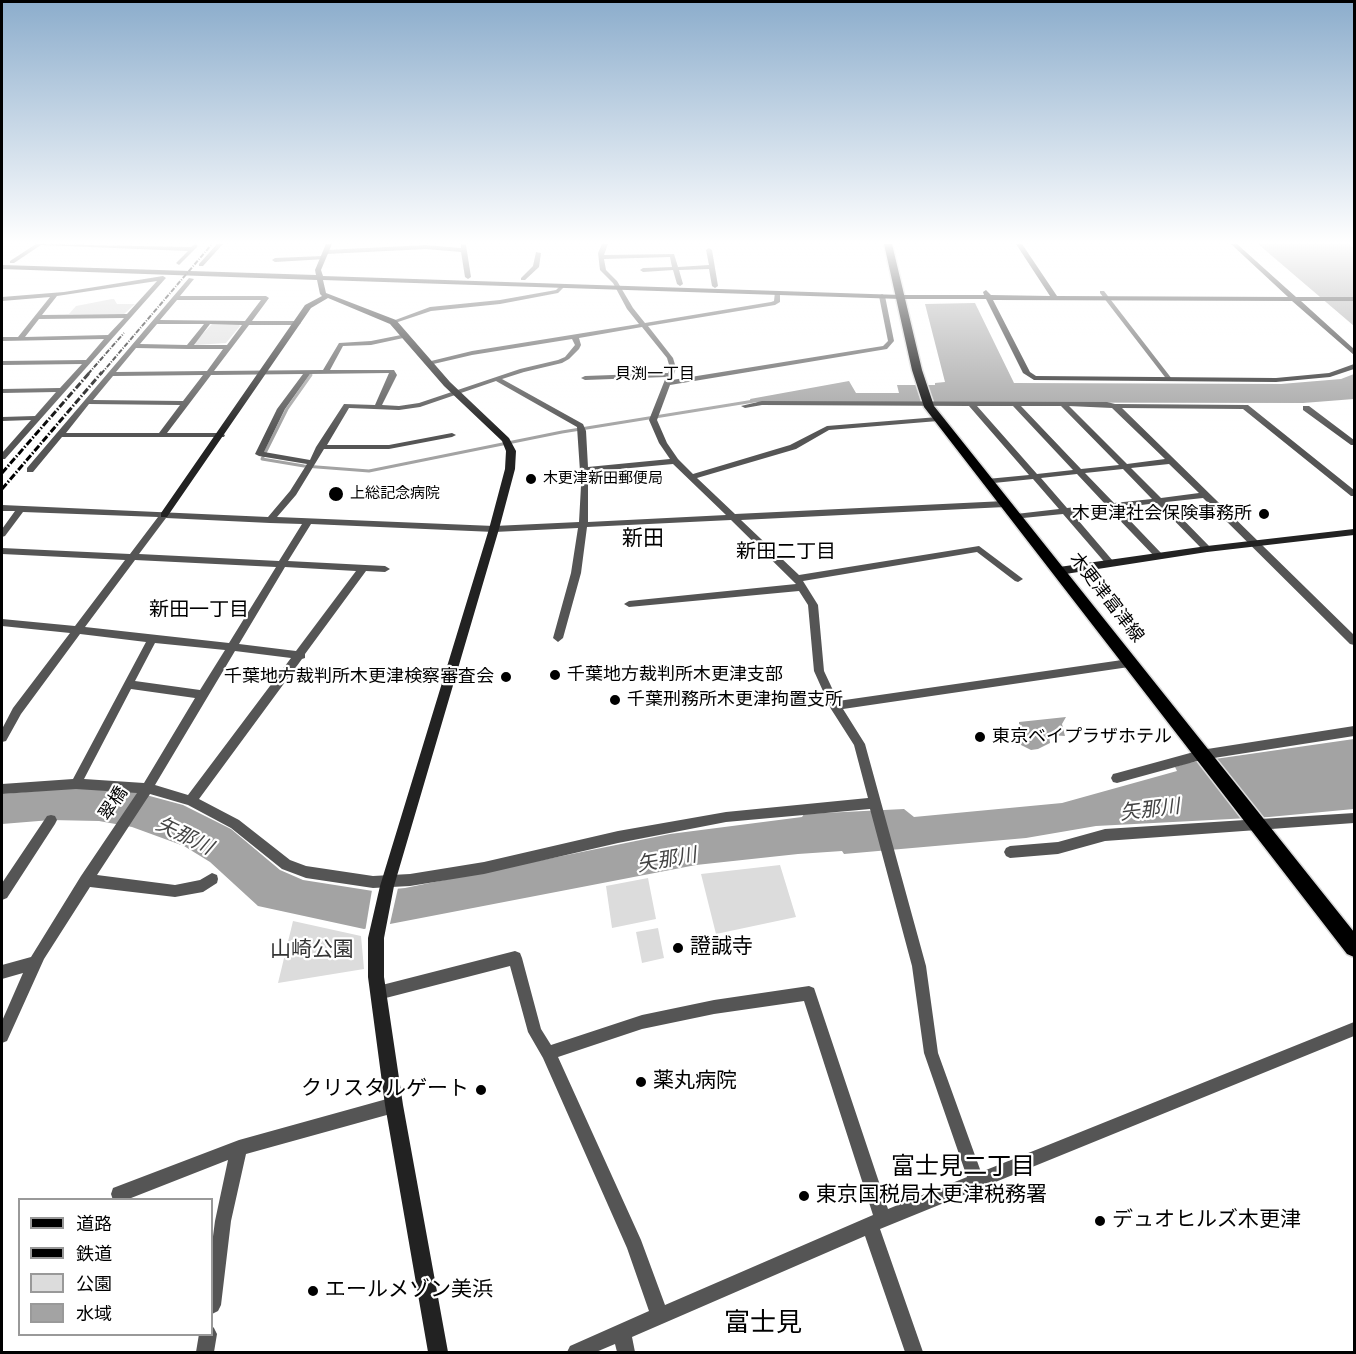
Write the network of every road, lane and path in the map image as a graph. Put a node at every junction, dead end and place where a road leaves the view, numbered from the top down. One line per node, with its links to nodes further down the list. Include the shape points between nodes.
1 (45, 307): 16 (street)
2 (134, 307): 15 (street)
3 (167, 307): 17 (street)
4 (259, 307): 19 (street)
5 (308, 307): 21 (street)
6 (353, 307): 20 (street)
7 (448, 307): 20 (street)
8 (629, 307): 22 (street)
9 (753, 307): 22 (street)
10 (884, 307): 45 (street, via 891,341 885,348)
11 (903, 307): 51 (main road, 木更津富津線)
12 (994, 307): 44 (street, via 1030,376)
13 (1113, 307): 44 (street)
14 (1304, 307): 31 (street)
15 (127, 316): 16 (street); 24 (street)
16 (37, 317): 27 (street)
17 (155, 322): 18 (street); 28 (street)
18 (209, 322): 19 (street); 29 (street)
19 (247, 322): 21 (street); 30 (street)
20 (393, 322): 23 (street)
21 (297, 323): 39 (street)
22 (646, 325): 25 (street); 41 (street, via 669,358)
23 (406, 336): 34 (street); 36 (street, via 341,344)
24 (109, 337): 27 (street); 32 (street)
25 (574, 337): 34 (street); 43 (street, via 578,345 567,358)
26 (2, 339): 27 (street)
27 (20, 339)
28 (135, 346): 29 (street); 40 (street)
29 (188, 347): 30 (street)
30 (228, 347): 38 (street)
31 (1354, 353)
32 (87, 362): 33 (street); 46 (street)
33 (2, 363)
34 (429, 363): 48 (street)
35 (1354, 366): 44 (street, via 1330,375 1284,379)
36 (326, 371): 37 (street); 55 (street, via 392,370)
37 (308, 372): 39 (street); 71 (street, via 281,409 259,454)
38 (208, 373): 39 (street); 40 (street); 50 (street)
39 (264, 373): 64 (street)
40 (112, 374): 49 (street)
41 (671, 375): 42 (street); 45 (street)
42 (585, 378)
43 (497, 379): 48 (street); 74 (street, via 581,428)
44 (1170, 380)
45 (668, 383): 69 (street, via 655,415 663,443)
46 (61, 390): 47 (street); 59 (street)
47 (2, 391)
48 (456, 393): 55 (street, via 412,407); 93 (street, via 508,443 510,469)
49 (88, 402): 50 (street); 62 (street)
50 (186, 403): 63 (street)
51 (927, 404): 52 (street); 56 (street); 61 (main road, 木更津富津線)
52 (972, 404): 53 (street); 76 (street)
53 (1015, 404): 54 (street); 75 (street)
54 (1063, 404): 57 (street); 72 (street)
55 (378, 406): 67 (street, via 347,406)
56 (745, 406)
57 (1116, 406): 70 (street); 79 (street, via 1245,407)
58 (1306, 408): 66 (street)
59 (36, 418): 60 (street); 68 (street)
60 (2, 419)
61 (938, 419): 77 (street, via 827,428 793,447); 78 (main road, 木更津富津線)
62 (61, 435): 63 (street); 73 (street)
63 (161, 435): 64 (street)
64 (222, 435): 87 (street)
65 (452, 435): 67 (street, via 388,447)
66 (1354, 443)
67 (320, 447): 71 (street)
68 (3, 453)
69 (675, 461): 74 (street); 77 (street)
70 (1171, 461): 72 (street); 80 (street)
71 (310, 462): 90 (street, via 293,493)
72 (1125, 466): 75 (street); 81 (street)
73 (30, 470)
74 (585, 470): 92 (street)
75 (1079, 472): 76 (street); 83 (street)
76 (1035, 476): 78 (street); 86 (street)
77 (691, 477): 88 (street)
78 (987, 482): 82 (main road, 木更津富津線)
79 (1354, 494)
80 (1206, 495): 81 (street); 96 (street)
81 (1159, 500): 83 (street); 97 (street)
82 (1005, 504): 88 (street); 89 (main road, 木更津富津線)
83 (1113, 507): 86 (street); 99 (street)
84 (2, 508): 85 (street)
85 (21, 509): 87 (street); 95 (street)
86 (1066, 512): 89 (street); 102 (street)
87 (164, 515): 90 (street); 100 (street)
88 (730, 517): 92 (street); 107 (street)
89 (1016, 517): 105 (main road, 木更津富津線)
90 (270, 520): 91 (street)
91 (308, 521): 93 (street); 101 (street, 翠橋)
92 (583, 525): 93 (street); 111 (street, via 576,573)
93 (494, 529): 135 (street)
94 (1354, 532): 96 (street)
95 (2, 534)
96 (1254, 543): 97 (street); 113 (street)
97 (1207, 549): 99 (street)
98 (2, 551): 100 (street)
99 (1159, 556): 102 (street)
100 (132, 557): 101 (street); 110 (street)
101 (282, 563): 103 (street); 114 (street, 翠橋)
102 (1110, 563): 105 (street)
103 (363, 568): 104 (street); 115 (street)
104 (385, 569)
105 (1059, 571): 116 (main road, 木更津富津線)
106 (1018, 579): 107 (street, via 979,549)
107 (799, 583): 108 (street); 119 (street, via 813,605 819,670)
108 (629, 604)
109 (2, 622): 110 (street)
110 (76, 631): 112 (street); 121 (street, via 17,711)
111 (558, 638)
112 (152, 639): 114 (street); 117 (street)
113 (1354, 641)
114 (232, 647): 115 (street); 118 (street, 翠橋)
115 (301, 655): 127 (street)
116 (1129, 663): 119 (street); 122 (main road, 木更津富津線)
117 (128, 684): 118 (street); 124 (street)
118 (203, 695): 125 (street, 翠橋)
119 (835, 706): 128 (street, via 860,744)
120 (1354, 731): 122 (street)
121 (2, 738)
122 (1201, 755): 123 (street); 131 (main road, 木更津富津線)
123 (1117, 778)
124 (76, 784): 125 (street); 126 (street)
125 (147, 788): 127 (street); 134 (street, 翠橋)
126 (2, 789)
127 (190, 801): 135 (street, via 235,824 286,865 306,872)
128 (875, 805): 135 (street, via 693,822 484,868); 146 (street, via 919,966 931,1053)
129 (1354, 818): 131 (street)
130 (51, 820): 136 (street)
131 (1258, 826): 132 (street, via 1105,835 1058,848); 137 (main road, 木更津富津線)
132 (1010, 852)
133 (212, 879): 134 (street, via 203,886 175,891)
134 (86, 880): 138 (street, 翠橋)
135 (388, 884): 140 (street, via 376,938)
136 (2, 894)
137 (1354, 947)
138 (36, 962): 139 (street); 142 (street, 翠橋)
139 (2, 972)
140 (378, 993): 143 (street, via 515,958 535,1032); 144 (street)
141 (1354, 1029): 146 (street)
142 (2, 1036)
143 (548, 1053): 148 (street, via 642,1022 809,993); 150 (street, via 635,1246)
144 (394, 1105): 145 (street); 154 (street)
145 (238, 1148): 147 (street); 149 (street)
146 (977, 1182): 148 (street)
147 (119, 1194)
148 (877, 1223): 150 (street); 157 (street)
149 (213, 1297)
150 (660, 1317): 151 (street)
151 (622, 1334): 155 (street); 156 (street)
152 (208, 1336): 153 (street)
153 (205, 1353)
154 (438, 1353)
155 (576, 1353)
156 (626, 1353)
157 (914, 1353)

